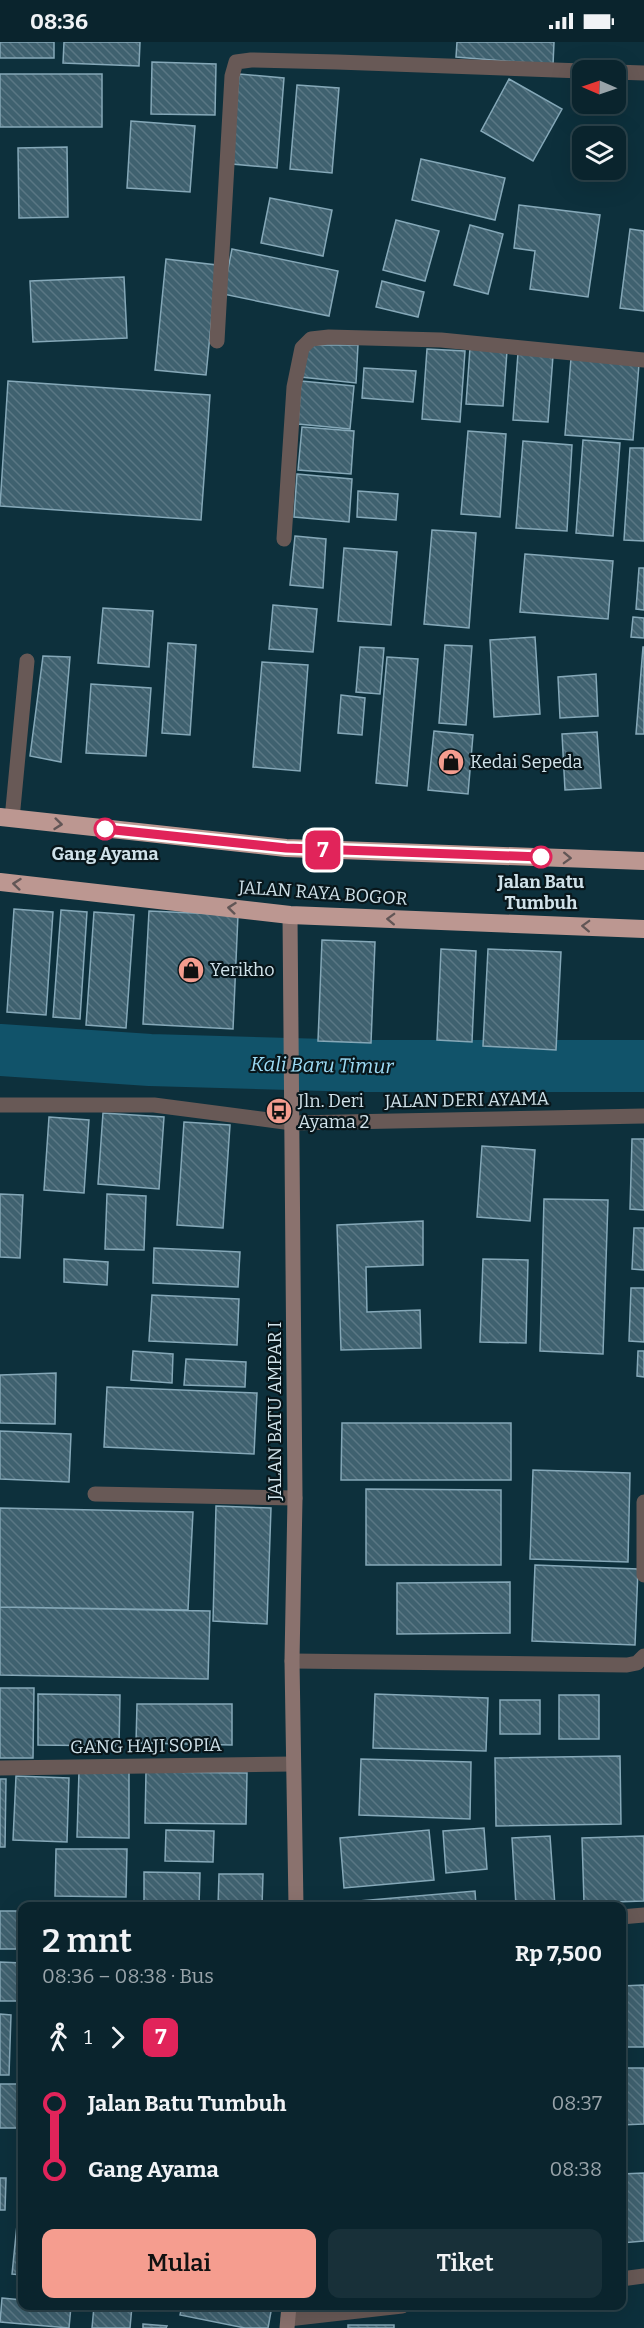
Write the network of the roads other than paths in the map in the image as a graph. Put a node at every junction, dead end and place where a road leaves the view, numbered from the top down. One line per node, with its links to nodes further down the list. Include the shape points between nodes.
1 (572, 71): 4 (street, via 236,62 232,76)
2 (626, 73): 3 (street)
3 (644, 74)
4 (217, 341)
5 (644, 360): 6 (street, via 441,340 311,339 302,348 294,387)
6 (284, 539)
7 (27, 661): 8 (street)
8 (6, 818): 9 (highway, one-way to 9, via 286,848)
9 (644, 861)
10 (0, 882): 11 (highway, JALAN RAYA BOGOR, one-way to 10)
11 (290, 915): 12 (highway, JALAN RAYA BOGOR, one-way to 11); 14 (street, JALAN BATU AMPAR I)
12 (644, 929)
13 (0, 1105): 14 (street, JALAN DERI AYAMA, via 154,1105)
14 (292, 1116): 15 (street, JALAN DERI AYAMA); 17 (street, JALAN BATU AMPAR I)
15 (644, 1116)
16 (95, 1494): 17 (street)
17 (295, 1498): 21 (street, JALAN BATU AMPAR I)
18 (644, 1502): 19 (street)
19 (644, 1575)
20 (644, 1656): 21 (street, via 627,1665)
21 (292, 1661): 22 (street, JALAN BATU AMPAR I)
22 (293, 1764): 23 (street, GANG HAJI SOPIA); 24 (street, JALAN BATU AMPAR I)
23 (0, 1768)
24 (296, 1902)
25 (644, 1915): 26 (street)
26 (626, 1917)
27 (644, 2276): 28 (street)
28 (626, 2278)
29 (364, 2310): 30 (street)
30 (288, 2318)

